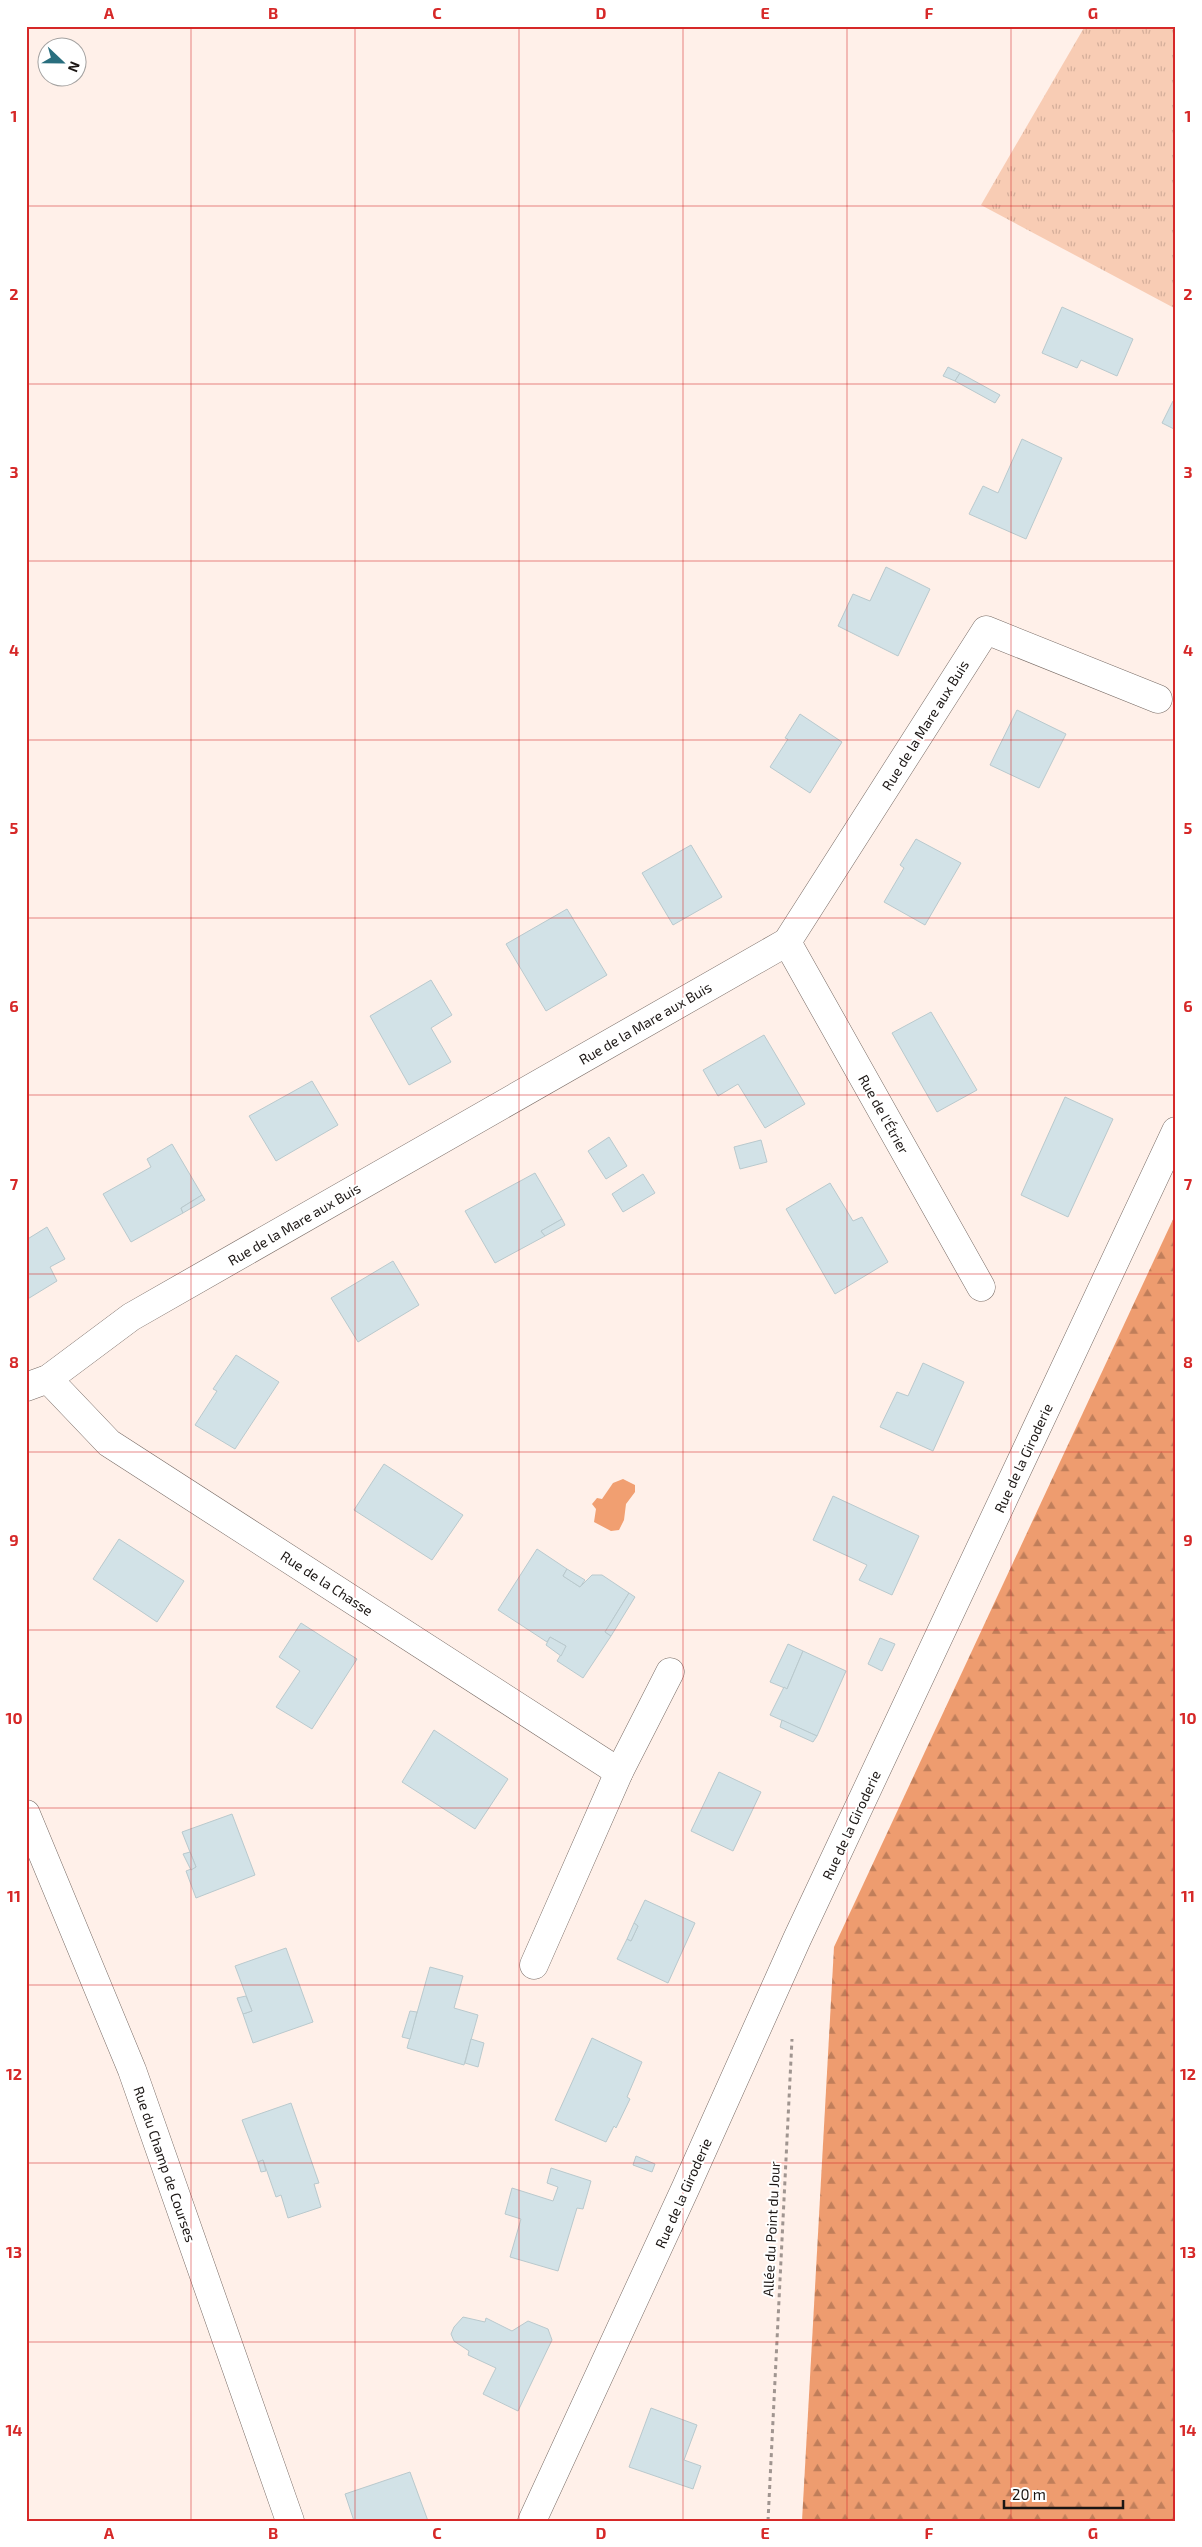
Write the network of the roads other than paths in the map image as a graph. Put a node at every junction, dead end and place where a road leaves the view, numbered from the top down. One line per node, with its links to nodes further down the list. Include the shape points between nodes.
1 (1158, 699): 2 (street, Rue de la Mare aux Buis, via 986,630)
2 (787, 942): 5 (street, Rue de l'Étrier); 6 (street, Rue de la Mare aux Buis, via 131,1317)
3 (1176, 1131): 4 (street, Rue de la Giroderie)
4 (1169, 1166): 12 (street, Rue de la Giroderie, via 797,1939)
5 (981, 1287)
6 (37, 1383): 8 (street, Rue de la Chasse, via 109,1443)
7 (670, 1672): 8 (street)
8 (619, 1772): 10 (street)
9 (26, 1814): 11 (street, Rue du Champ de Courses, via 132,2070)
10 (534, 1965)
11 (290, 2521)
12 (532, 2521)

